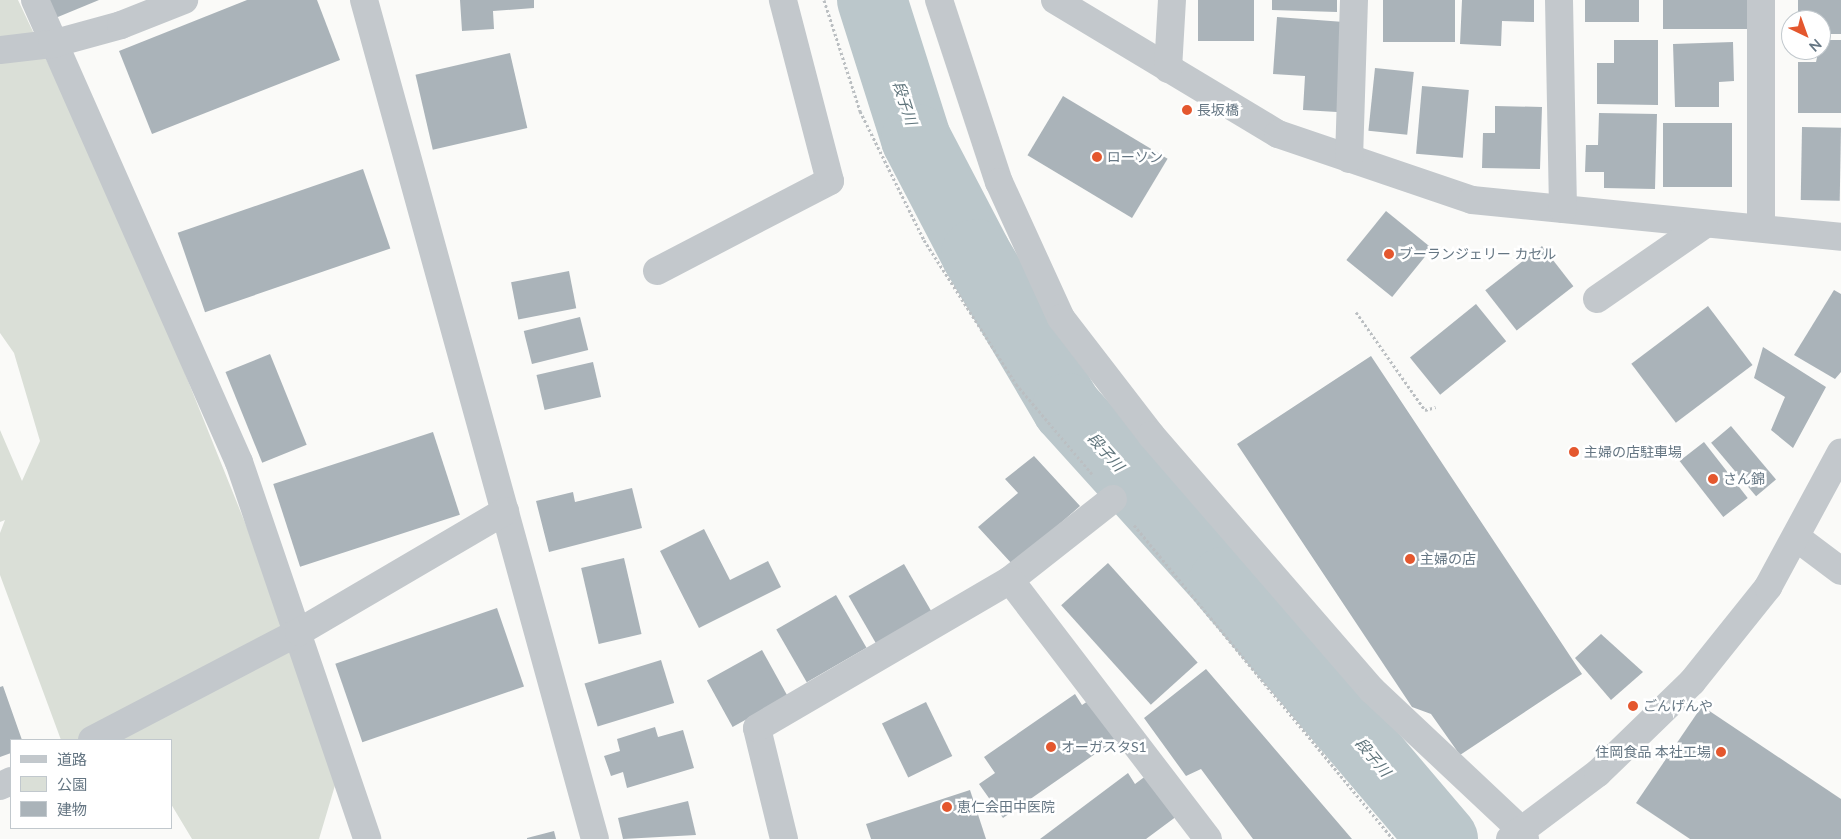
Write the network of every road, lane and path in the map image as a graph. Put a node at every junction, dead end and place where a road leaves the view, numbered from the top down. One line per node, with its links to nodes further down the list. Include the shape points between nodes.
1 (35, 0): 12 (street)
2 (184, 0): 12 (street, via 121,25)
3 (364, 0): 26 (street)
4 (783, 0): 20 (street, via 830,181)
5 (824, 0): 25 (path, via 860,111 924,240 1016,384)
6 (939, 0): 32 (street, via 999,182 1061,318 1151,435 1372,690)
7 (1055, 0): 14 (street)
8 (1172, 0): 14 (street)
9 (1354, 0): 15 (street)
10 (1559, 0): 16 (street)
11 (1760, 0): 18 (street)
12 (52, 44): 13 (street); 30 (street, via 238,462)
13 (0, 50)
14 (1168, 70): 15 (street, via 1278,134)
15 (1349, 159): 16 (street, via 1472,200)
16 (1563, 209): 17 (street)
17 (1704, 225): 18 (street); 21 (street)
18 (1761, 228): 19 (street)
19 (1841, 237)
20 (657, 271)
21 (1597, 300)
22 (1356, 312): 23 (path, via 1426,410)
23 (1436, 407)
24 (1841, 452): 27 (street)
25 (1113, 499): 29 (street); 37 (path)
26 (505, 511): 30 (street); 34 (street)
27 (1797, 538): 28 (street); 32 (street, via 1768,587 1692,682 1598,773)
28 (1841, 571)
29 (1010, 580): 35 (street, via 757,728); 36 (street)
30 (299, 632): 31 (street); 33 (street)
31 (94, 739)
32 (1519, 836)
33 (367, 839)
34 (595, 839)
35 (784, 839)
36 (1208, 839)
37 (1393, 839)

